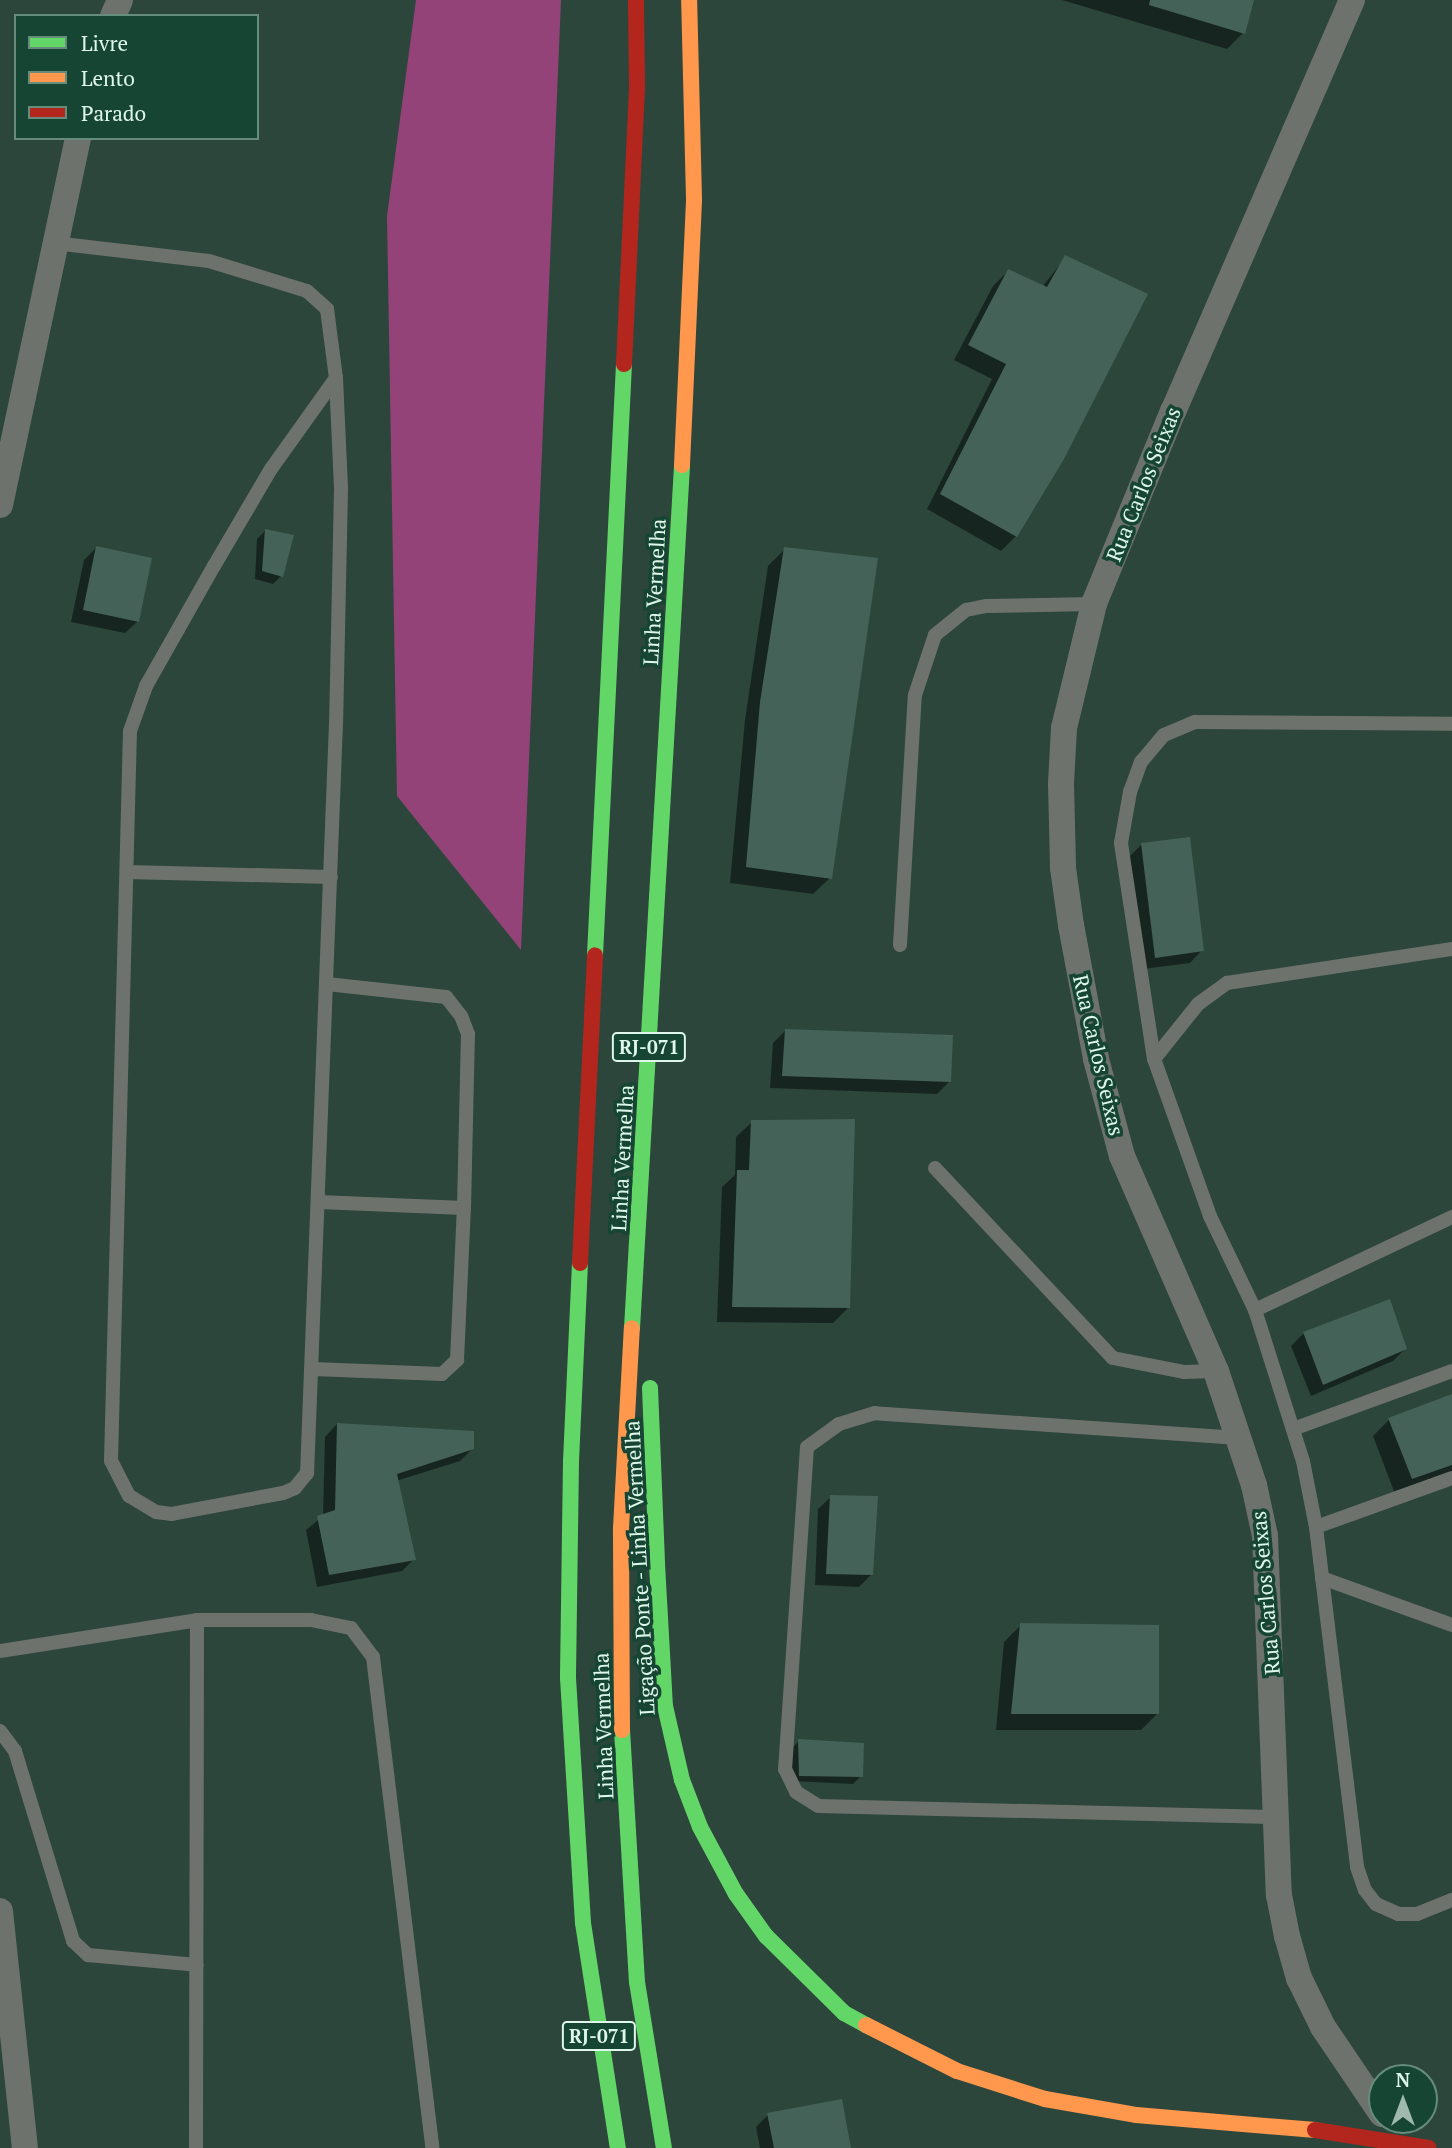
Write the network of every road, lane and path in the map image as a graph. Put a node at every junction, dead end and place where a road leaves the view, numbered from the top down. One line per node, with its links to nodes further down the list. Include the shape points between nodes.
1 (636, 0): 45 (highway, Linha Vermelha / RJ-071, via 637,84 579,1271 568,1650 583,1923)
2 (689, 0): 17 (highway, Linha Vermelha / RJ-071, via 694,199)
3 (1352, 0): 8 (street, Rua Carlos Seixas, via 1172,411)
4 (78, 140): 5 (street)
5 (54, 243): 6 (lane, via 209,261 307,292 327,309); 7 (street)
6 (336, 378): 10 (lane, via 271,469 146,686 130,731 126,762); 11 (lane, via 341,489)
7 (0, 505)
8 (1094, 604): 12 (lane, via 987,606 959,614 935,635 915,695); 24 (street, Rua Carlos Seixas, via 1064,728 1063,868 1071,925 1096,1059 1122,1156)
9 (1452, 724): 15 (lane, via 1195,722 1164,735 1140,762 1121,842)
10 (127, 872): 11 (lane); 23 (lane, via 111,1461 116,1477 141,1505 172,1514 295,1488 307,1473)
11 (331, 877): 14 (lane)
12 (900, 945)
13 (1452, 950): 15 (lane, via 1227,983 1198,1004)
14 (327, 984): 18 (lane); 19 (lane, via 446,997 461,1016 468,1034)
15 (1154, 1059): 21 (lane, via 1206,1205)
16 (935, 1168): 24 (lane, via 1113,1358 1184,1372)
17 (641, 1172): 22 (highway); 46 (highway, Linha Vermelha / RJ-071, via 622,1477 620,1697 637,1983)
18 (319, 1202): 19 (lane); 23 (lane)
19 (464, 1208): 23 (lane, via 457,1360 442,1374)
20 (1452, 1217): 21 (lane)
21 (1255, 1310): 27 (lane)
22 (648, 1348)
23 (313, 1369)
24 (1216, 1371): 28 (street, Rua Carlos Seixas)
25 (1452, 1371): 27 (lane)
26 (649, 1375): 48 (highway, Ligação Ponte - Linha Vermelha, bridge, via 665,1706 675,1756 697,1820 723,1873 794,1968 844,2013 957,2071 1056,2101 1136,2115 1345,2133)
27 (1293, 1429): 30 (lane)
28 (1239, 1438): 36 (street, Rua Carlos Seixas, via 1265,1536); 36 (lane, via 875,1413 839,1424 807,1447 785,1769 796,1792 818,1806)
29 (1452, 1478): 30 (lane)
30 (1315, 1527): 31 (lane)
31 (1322, 1578): 33 (lane); 37 (lane, via 1357,1867 1365,1890 1376,1904 1398,1914 1417,1914)
32 (197, 1620): 34 (lane); 39 (lane); 44 (lane, via 311,1620 351,1628 373,1657)
33 (1452, 1625)
34 (0, 1651)
35 (0, 1731): 39 (lane, via 15,1751 73,1941 88,1955)
36 (1275, 1817): 40 (street, Rua Carlos Seixas, via 1279,1895 1299,1978 1323,2027)
37 (1452, 1900)
38 (0, 1911): 42 (street)
39 (197, 1965): 43 (lane)
40 (1368, 2093)
41 (1398, 2134): 47 (street)
42 (25, 2148)
43 (196, 2148)
44 (432, 2148)
45 (618, 2148)
46 (664, 2148)
47 (1409, 2148)
48 (1429, 2148)

